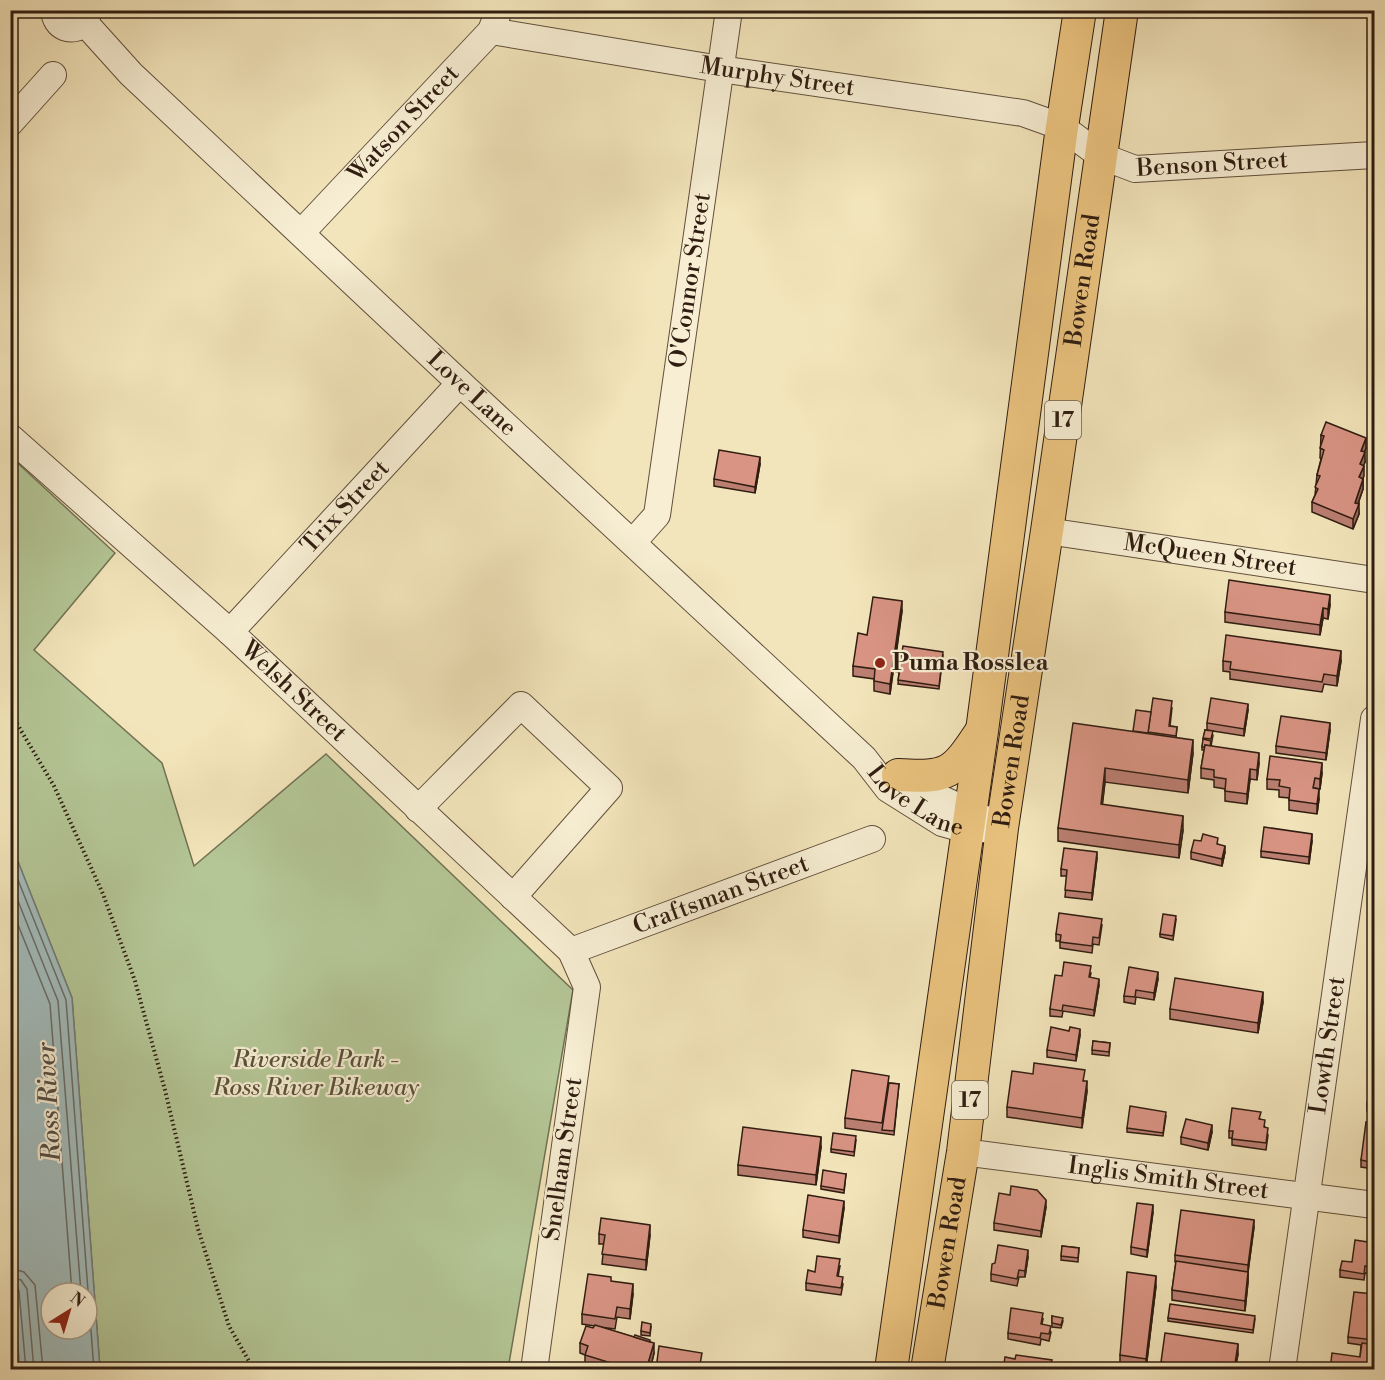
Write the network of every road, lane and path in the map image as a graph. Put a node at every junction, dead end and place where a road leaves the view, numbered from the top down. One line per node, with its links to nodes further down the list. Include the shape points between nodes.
1 (54, 10): 5 (street, via 57,21 65,28 76,29)
2 (729, 10): 7 (street, O'Connor Street)
3 (1080, 10): 10 (main road, Bowen Road / 17)
4 (1122, 10): 12 (main road, Bowen Road / 17)
5 (87, 17): 13 (street, Love Lane, via 132,74)
6 (495, 21): 7 (street, Murphy Street); 13 (street, Watson Street)
7 (720, 69): 10 (street, Murphy Street, via 1023,112); 17 (street, O'Connor Street, via 657,515)
8 (53, 75): 9 (street)
9 (10, 123)
10 (1062, 127): 12 (street, Benson Street); 22 (main road, Bowen Road / 17)
11 (1374, 155): 12 (street, Benson Street, via 1135,170)
12 (1101, 156): 16 (main road, Bowen Road / 17)
13 (301, 233): 14 (street, Love Lane)
14 (460, 383): 17 (street, Love Lane); 19 (street, Trix Street)
15 (10, 437): 19 (street, Welsh Street)
16 (1047, 531): 18 (street, McQueen Street); 27 (main road, Bowen Road / 17)
17 (633, 542): 23 (street, Love Lane)
18 (1374, 580)
19 (230, 633): 25 (street, Welsh Street)
20 (10, 712): 34 (path, via 54,786 104,894 135,981 198,1228 229,1326)
21 (1374, 719): 32 (street, Lowth Street)
22 (981, 731): 24 (main road, via 949,771 926,777); 26 (main road, Bowen Road / 17)
23 (864, 758): 24 (street, Love Lane); 26 (street, Love Lane, via 888,789 942,823)
24 (898, 775): 26 (street, Love Lane, via 940,798)
25 (418, 809): 29 (street, Welsh Street); 29 (street, via 521,705 530,712 609,788)
26 (969, 820): 27 (street, Love Lane); 36 (main road, Bowen Road / 17)
27 (1002, 828): 31 (main road, Bowen Road / 17)
28 (872, 839): 30 (street, Craftsman Street)
29 (513, 897): 30 (street, Welsh Street)
30 (571, 951): 35 (street, Snelham Street, via 587,987)
31 (963, 1152): 32 (street, Inglis Smith Street); 37 (main road, Bowen Road / 17)
32 (1307, 1195): 33 (street, Inglis Smith Street); 38 (street, Lowth Street)
33 (1374, 1205)
34 (254, 1370)
35 (534, 1370)
36 (891, 1370)
37 (927, 1370)
38 (1282, 1370)

